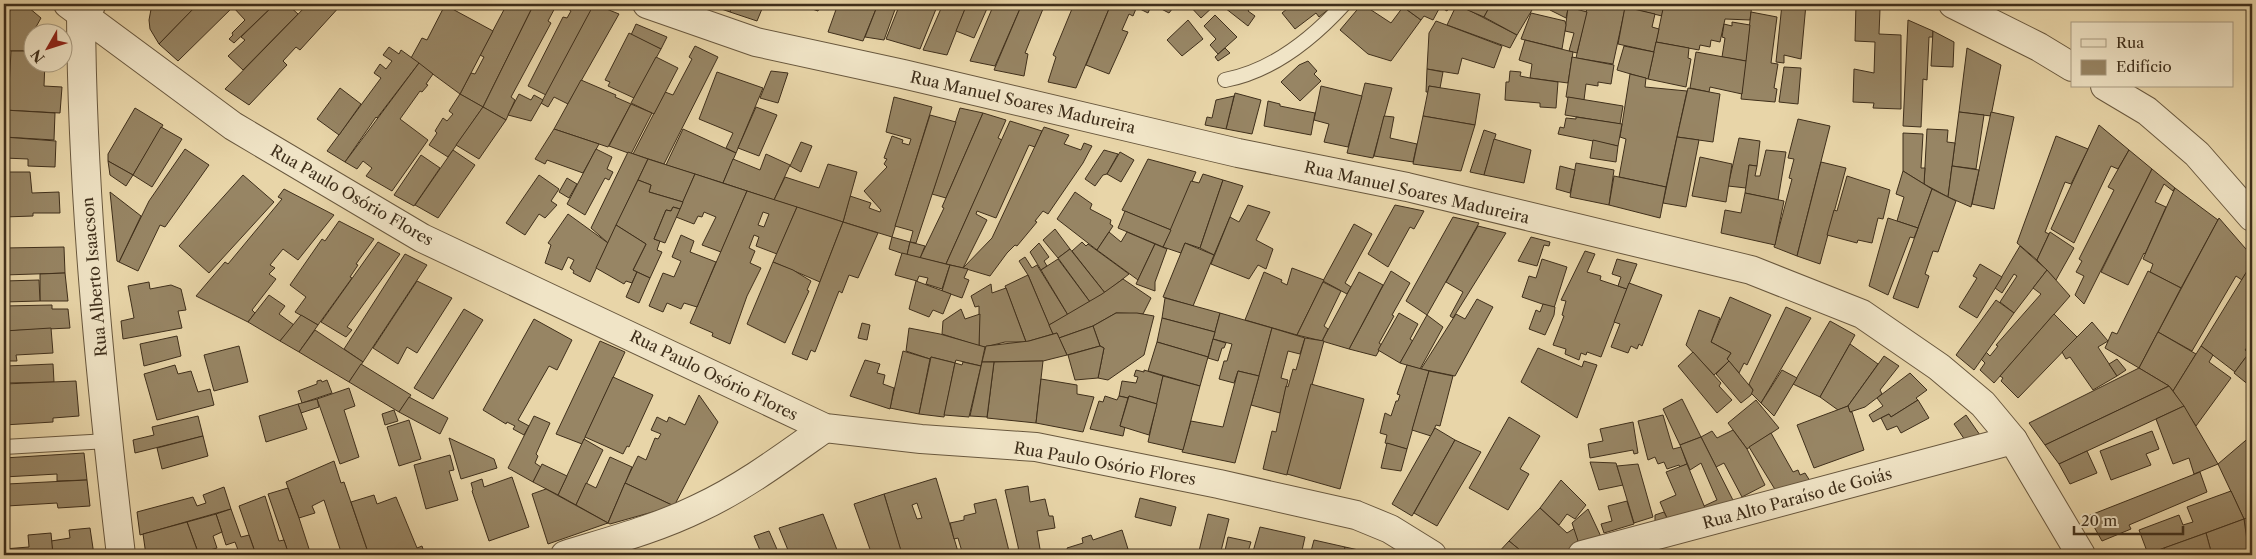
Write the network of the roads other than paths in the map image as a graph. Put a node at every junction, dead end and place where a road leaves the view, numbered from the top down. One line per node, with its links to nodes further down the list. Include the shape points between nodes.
1 (648, 4): 10 (street, Rua Manuel Soares Madureira, via 756,42 1238,153 1407,187 1751,270 1862,314 1939,366 1983,404)
2 (1344, 4): 6 (lane, via 1296,49 1263,68)
3 (1953, 4): 5 (street)
4 (80, 7): 9 (street, Rua Paulo Osório Flores, via 233,126 422,238); 11 (street, Rua Alberto Isaacson, via 81,111)
5 (2071, 66)
6 (1225, 80)
7 (2108, 88): 8 (street, via 2147,111 2197,154)
8 (2252, 217)
9 (825, 428): 14 (street, via 746,483 700,508 660,526); 15 (street, Rua Paulo Osório Flores, via 1036,447 1219,484 1356,514 1390,529)
10 (2013, 440): 16 (street, Rua Alto Paraíso de Goiás); 17 (street, Rua Manuel Soares Madureira)
11 (108, 441): 12 (lane); 13 (street, Rua Alberto Isaacson)
12 (4, 447)
13 (120, 555)
14 (565, 555)
15 (1432, 555)
16 (1582, 555)
17 (2081, 555)

